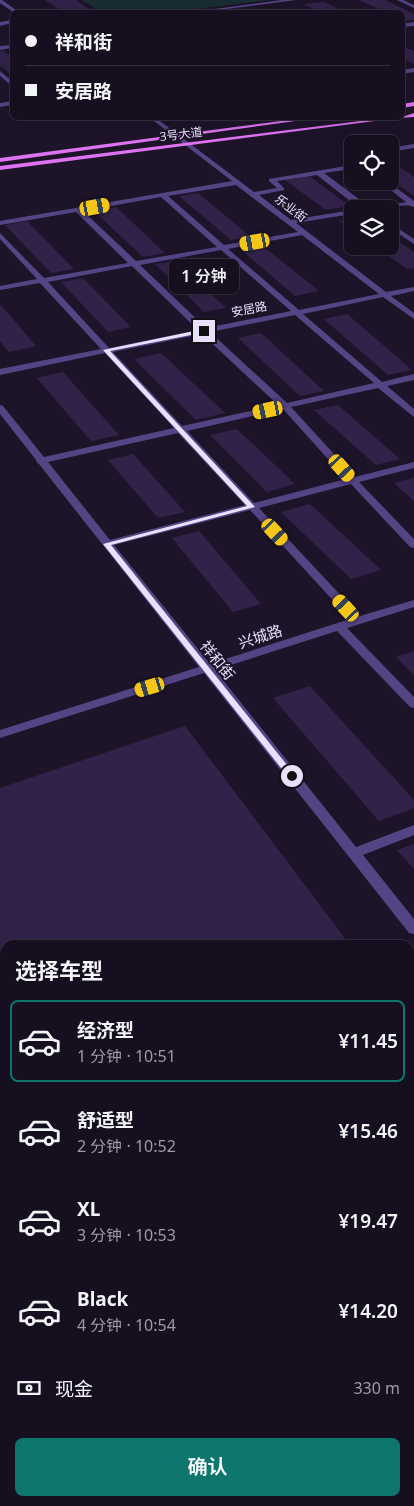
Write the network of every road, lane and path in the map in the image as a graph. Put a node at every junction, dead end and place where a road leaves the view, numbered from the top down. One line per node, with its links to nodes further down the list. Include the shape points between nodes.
1 (294, 0): 6 (street)
2 (399, 0): 4 (street)
3 (0, 1): 5 (street)
4 (414, 7)
5 (13, 10)
6 (212, 10)
7 (156, 120): 10 (street, 乐业街)
8 (299, 120): 10 (main road, 3号大道)
9 (379, 120): 11 (main road, 3号大道)
10 (176, 136): 11 (street, 乐业街); 14 (main road, 3号大道)
11 (188, 144): 15 (main road, 3号大道); 18 (street, 乐业街)
12 (414, 146): 13 (street)
13 (399, 148)
14 (0, 160)
15 (0, 168)
16 (344, 168): 17 (street)
17 (318, 172): 20 (street, via 271,180 282,189); 22 (street)
18 (239, 182): 20 (street, 乐业街); 21 (street)
19 (394, 190): 23 (street)
20 (254, 194): 27 (street, 乐业街)
21 (162, 196): 25 (street); 33 (street)
22 (356, 200)
23 (413, 204): 24 (street)
24 (399, 206)
25 (78, 210): 28 (street); 34 (street)
26 (344, 213): 27 (street)
27 (290, 222): 30 (street, 乐业街)
28 (0, 223)
29 (399, 231): 32 (street)
30 (304, 232): 33 (street); 38 (street, 乐业街)
31 (0, 235): 35 (street)
32 (414, 242)
33 (222, 247): 34 (street); 39 (street)
34 (134, 264): 35 (street); 41 (street)
35 (42, 280): 36 (street); 42 (street)
36 (0, 288)
37 (414, 289): 38 (street, 安居路)
38 (385, 294): 39 (street, 安居路); 40 (street, 乐业街)
39 (297, 312): 41 (street, 安居路); 45 (street)
40 (414, 318)
41 (204, 331): 42 (street, 安居路); 46 (street)
42 (106, 350): 43 (street, 安居路); 49 (street)
43 (0, 372)
44 (414, 377): 45 (street)
45 (380, 385): 46 (street); 48 (street)
46 (285, 406): 49 (street); 52 (street)
47 (0, 408): 50 (street, 祥和街)
48 (414, 414)
49 (180, 430): 50 (street); 53 (street)
50 (40, 461): 54 (street, 祥和街)
51 (414, 466): 52 (street)
52 (353, 481): 53 (street); 55 (street)
53 (251, 507): 54 (street); 57 (street)
54 (106, 544): 59 (street, 祥和街)
55 (414, 545)
56 (414, 603): 57 (street, 兴城路)
57 (358, 621): 58 (street, 兴城路)
58 (340, 627): 59 (street, 兴城路); 60 (street)
59 (206, 669): 61 (street, 兴城路); 63 (street, 祥和街)
60 (414, 704)
61 (0, 734)
62 (414, 830): 63 (street)
63 (354, 853): 64 (street, 祥和街)
64 (414, 929)

